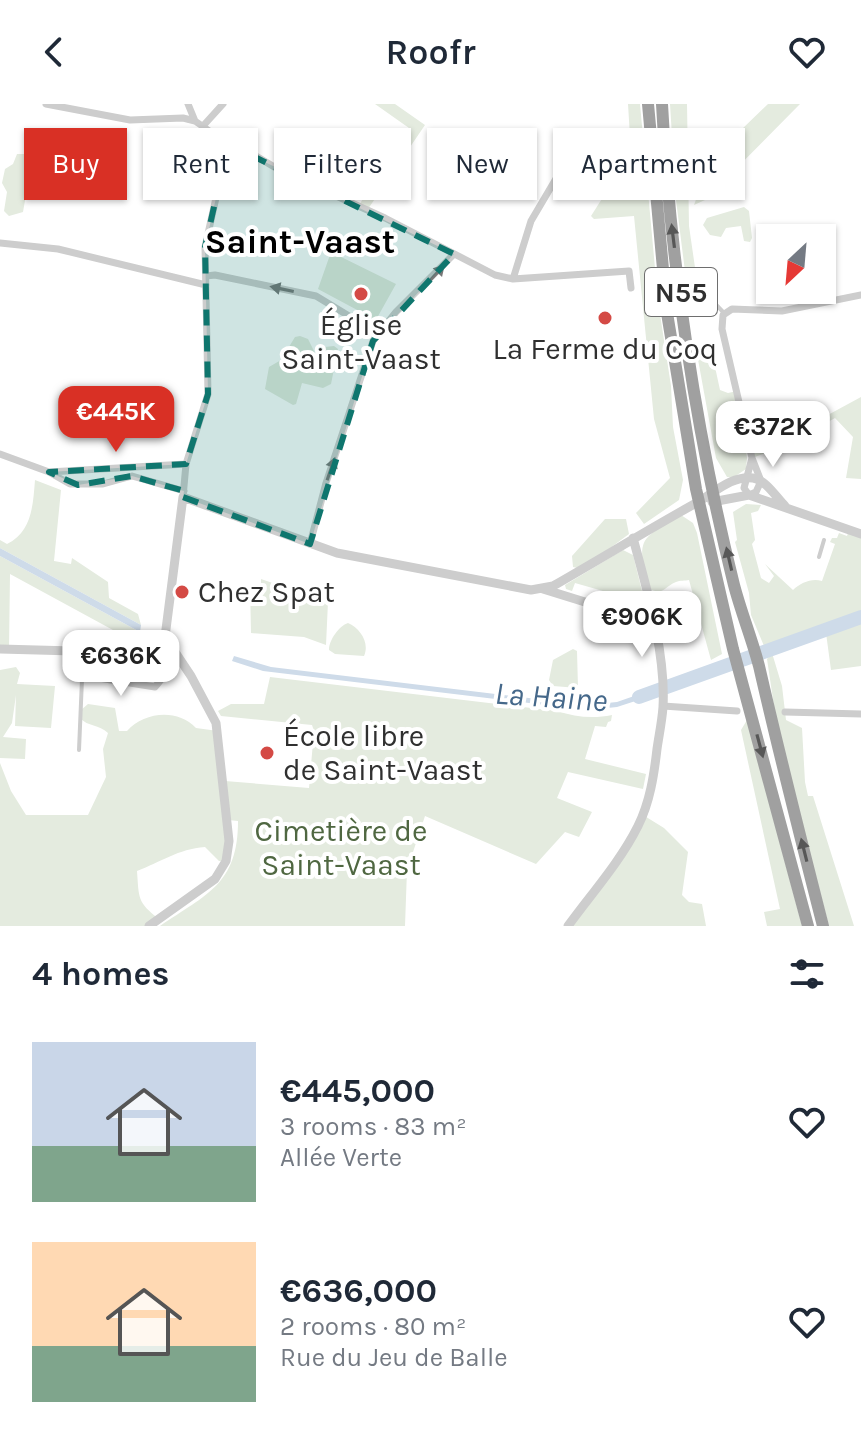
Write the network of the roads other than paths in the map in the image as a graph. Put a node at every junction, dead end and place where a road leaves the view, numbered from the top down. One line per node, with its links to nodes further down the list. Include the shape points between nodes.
1 (46, 104): 6 (street, via 130,120 183,118)
2 (188, 104): 6 (street)
3 (223, 104): 6 (street)
4 (648, 104): 29 (highway, N55, via 667,313)
5 (662, 104): 28 (highway, N55, one-way to 5, via 672,229)
6 (199, 124): 7 (street)
7 (205, 128)
8 (258, 157): 12 (street)
9 (553, 184): 13 (street, via 531,221)
10 (215, 200): 14 (street, via 205,243)
11 (0, 243): 14 (street, via 58,249)
12 (454, 254): 13 (street); 19 (street, one-way to 12)
13 (513, 279): 15 (street, via 629,271)
14 (206, 280): 19 (street, one-way to 14, via 316,296 215,275); 22 (street, via 208,394)
15 (631, 288)
16 (702, 290): 18 (lane)
17 (861, 295): 18 (street, via 782,311)
18 (724, 313): 21 (street, via 722,329)
19 (377, 333): 34 (street, one-way to 19)
20 (0, 454): 23 (street)
21 (752, 458): 24 (street); 25 (street)
22 (186, 464): 23 (street); 26 (street)
23 (49, 472): 26 (street, via 70,484 108,484 132,476)
24 (745, 479): 25 (street); 27 (street); 28 (street)
25 (761, 481): 27 (street); 30 (street)
26 (184, 494): 34 (street); 38 (street)
27 (749, 495): 28 (street); 30 (street)
28 (715, 496): 29 (street); 51 (highway, N55, one-way to 28)
29 (700, 501): 32 (street); 50 (highway, N55, one-way to 50, via 733,649)
30 (785, 506): 31 (street)
31 (861, 534)
32 (633, 538): 36 (street); 37 (street)
33 (824, 540): 35 (lane)
34 (310, 544): 36 (street, via 350,556)
35 (819, 557)
36 (542, 589): 37 (street, via 643,620)
37 (655, 630): 43 (street)
38 (165, 637): 40 (street); 41 (street)
39 (0, 649): 40 (street)
40 (84, 650): 42 (street)
41 (179, 658): 42 (street, via 155,687); 48 (street, via 216,723 228,852 210,884)
42 (86, 676): 47 (lane)
43 (663, 701): 44 (street); 49 (street, via 643,815)
44 (737, 711)
45 (785, 712): 46 (street)
46 (861, 714)
47 (79, 750)
48 (149, 926)
49 (568, 926)
50 (808, 926)
51 (823, 926)

